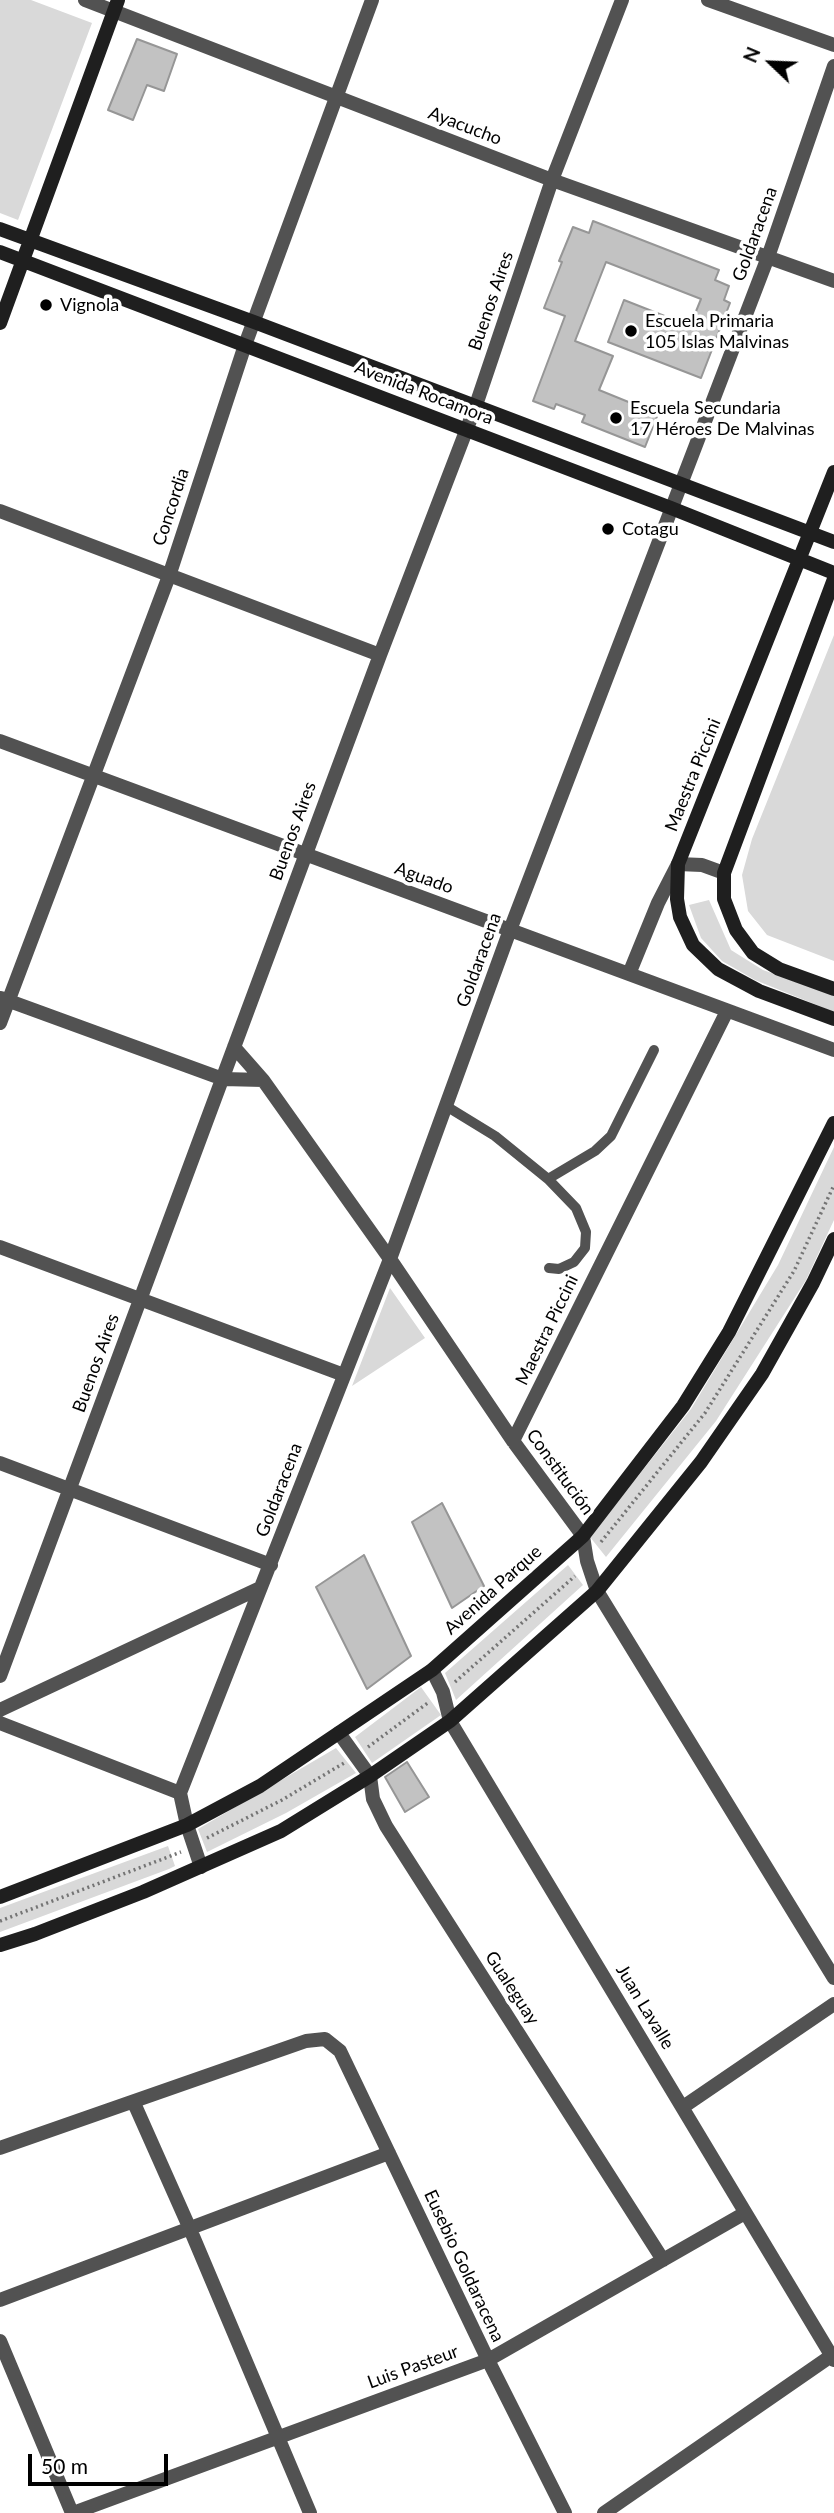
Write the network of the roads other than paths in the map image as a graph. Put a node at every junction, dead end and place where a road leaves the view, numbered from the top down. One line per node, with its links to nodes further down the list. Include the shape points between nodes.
1 (85, 0): 5 (street, Ayacucho)
2 (372, 0): 8 (street, Concordia)
3 (622, 0): 9 (street, Buenos Aires)
4 (708, 0): 6 (street)
5 (116, 6): 8 (street, Ayacucho); 11 (main road)
6 (834, 45)
7 (834, 66): 13 (street, Goldaracena)
8 (337, 98): 9 (street, Ayacucho); 16 (street, Concordia)
9 (552, 180): 13 (street, Ayacucho); 19 (street, Buenos Aires)
10 (0, 229): 11 (main road, Avenida Rocamora)
11 (30, 241): 14 (main road); 16 (main road, Avenida Rocamora)
12 (0, 252): 14 (main road, Avenida Rocamora)
13 (768, 257): 15 (street, Ayacucho); 22 (street, Goldaracena)
14 (22, 261): 17 (main road); 18 (main road, Avenida Rocamora)
15 (834, 281)
16 (254, 322): 18 (street, Concordia); 19 (main road, Avenida Rocamora)
17 (0, 323)
18 (245, 345): 20 (main road, Avenida Rocamora); 29 (street, Concordia)
19 (476, 405): 20 (street, Buenos Aires); 22 (main road, Avenida Rocamora)
20 (467, 430): 23 (main road, Avenida Rocamora); 31 (street, Buenos Aires)
21 (834, 471): 25 (main road, Maestra Piccini)
22 (680, 483): 23 (street, Goldaracena); 25 (main road, Avenida Rocamora)
23 (671, 508): 27 (main road, Avenida Rocamora); 37 (street, Goldaracena)
24 (0, 511): 29 (street)
25 (810, 532): 26 (main road, Avenida Rocamora); 27 (main road, Maestra Piccini)
26 (834, 542)
27 (799, 559): 28 (main road, Avenida Rocamora); 35 (main road, Maestra Piccini)
28 (834, 573)
29 (169, 576): 31 (street); 33 (street, Concordia)
30 (834, 579): 36 (main road)
31 (380, 655): 34 (street, Buenos Aires)
32 (0, 741): 33 (street, Aguado)
33 (93, 776): 34 (street, Aguado); 40 (street, Concordia)
34 (305, 855): 37 (street, Aguado); 44 (street, Buenos Aires)
35 (678, 864): 36 (street, via 702,865); 38 (street); 42 (main road, Maestra Piccini, via 680,917 693,945 718,969 748,986)
36 (724, 873): 39 (main road, via 724,899 736,930 753,953 779,970)
37 (510, 930): 38 (street, Aguado); 49 (street, Goldaracena)
38 (629, 974): 41 (street, Aguado)
39 (834, 989)
40 (4, 999): 43 (street, Concordia); 47 (street)
41 (727, 1011): 46 (street, Aguado); 58 (street, Maestra Piccini)
42 (834, 1019)
43 (0, 1023)
44 (234, 1047): 47 (street, Buenos Aires); 48 (street, Constitución)
45 (654, 1050): 51 (lane, via 611,1136)
46 (834, 1050)
47 (223, 1079): 48 (street); 56 (street, Buenos Aires)
48 (263, 1080): 54 (street, Constitución)
49 (446, 1106): 51 (lane, via 495,1136); 54 (street, Goldaracena)
50 (834, 1123): 61 (main road, Avenida Parque, via 729,1332 683,1406)
51 (548, 1179): 55 (lane, via 576,1208 586,1232 585,1248 574,1262)
52 (834, 1239): 64 (main road, via 762,1374 701,1462)
53 (0, 1247): 56 (street)
54 (390, 1259): 57 (street, Goldaracena); 58 (street, Constitución)
55 (549, 1268)
56 (140, 1298): 57 (street); 60 (street, Buenos Aires)
57 (344, 1376): 62 (street, Goldaracena)
58 (513, 1441): 61 (street, Constitución)
59 (0, 1463): 60 (street)
60 (70, 1489): 62 (street); 66 (street, Buenos Aires)
61 (583, 1536): 64 (street, Constitución); 65 (main road, Avenida Parque)
62 (271, 1564): 63 (street, Goldaracena)
63 (260, 1588): 67 (street); 72 (street, Goldaracena)
64 (597, 1591): 68 (main road); 77 (street, Constitución)
65 (432, 1670): 68 (street, Juan Lavalle); 70 (main road, Avenida Parque)
66 (0, 1676)
67 (0, 1710)
68 (450, 1721): 71 (main road); 80 (street, Juan Lavalle)
69 (0, 1723): 72 (street)
70 (339, 1733): 71 (street, Gualeguay); 73 (main road, Avenida Parque, via 260,1786)
71 (370, 1776): 74 (main road, via 281,1831); 85 (street, Gualeguay, via 373,1799 386,1826)
72 (180, 1793): 73 (street)
73 (187, 1825): 74 (street); 75 (main road, Avenida Parque)
74 (201, 1867): 76 (main road)
75 (0, 1897)
76 (0, 1945)
77 (834, 1978)
78 (834, 2004): 80 (street)
79 (134, 2103): 81 (street); 82 (street, Eusebio Goldaracena, via 306,2041 325,2039 340,2051); 84 (street)
80 (683, 2108): 83 (street, Juan Lavalle)
81 (0, 2148)
82 (389, 2153): 84 (street); 89 (street, Eusebio Goldaracena)
83 (745, 2213): 85 (street, Luis Pasteur); 88 (street, Juan Lavalle)
84 (190, 2229): 86 (street); 90 (street)
85 (663, 2260): 89 (street, Luis Pasteur)
86 (0, 2300)
87 (0, 2341): 91 (street)
88 (833, 2358): 94 (street)
89 (488, 2360): 90 (street, Luis Pasteur); 93 (street, Eusebio Goldaracena)
90 (278, 2438): 91 (street, Luis Pasteur); 92 (street)
91 (72, 2513)
92 (310, 2513)
93 (565, 2513)
94 (604, 2513)

